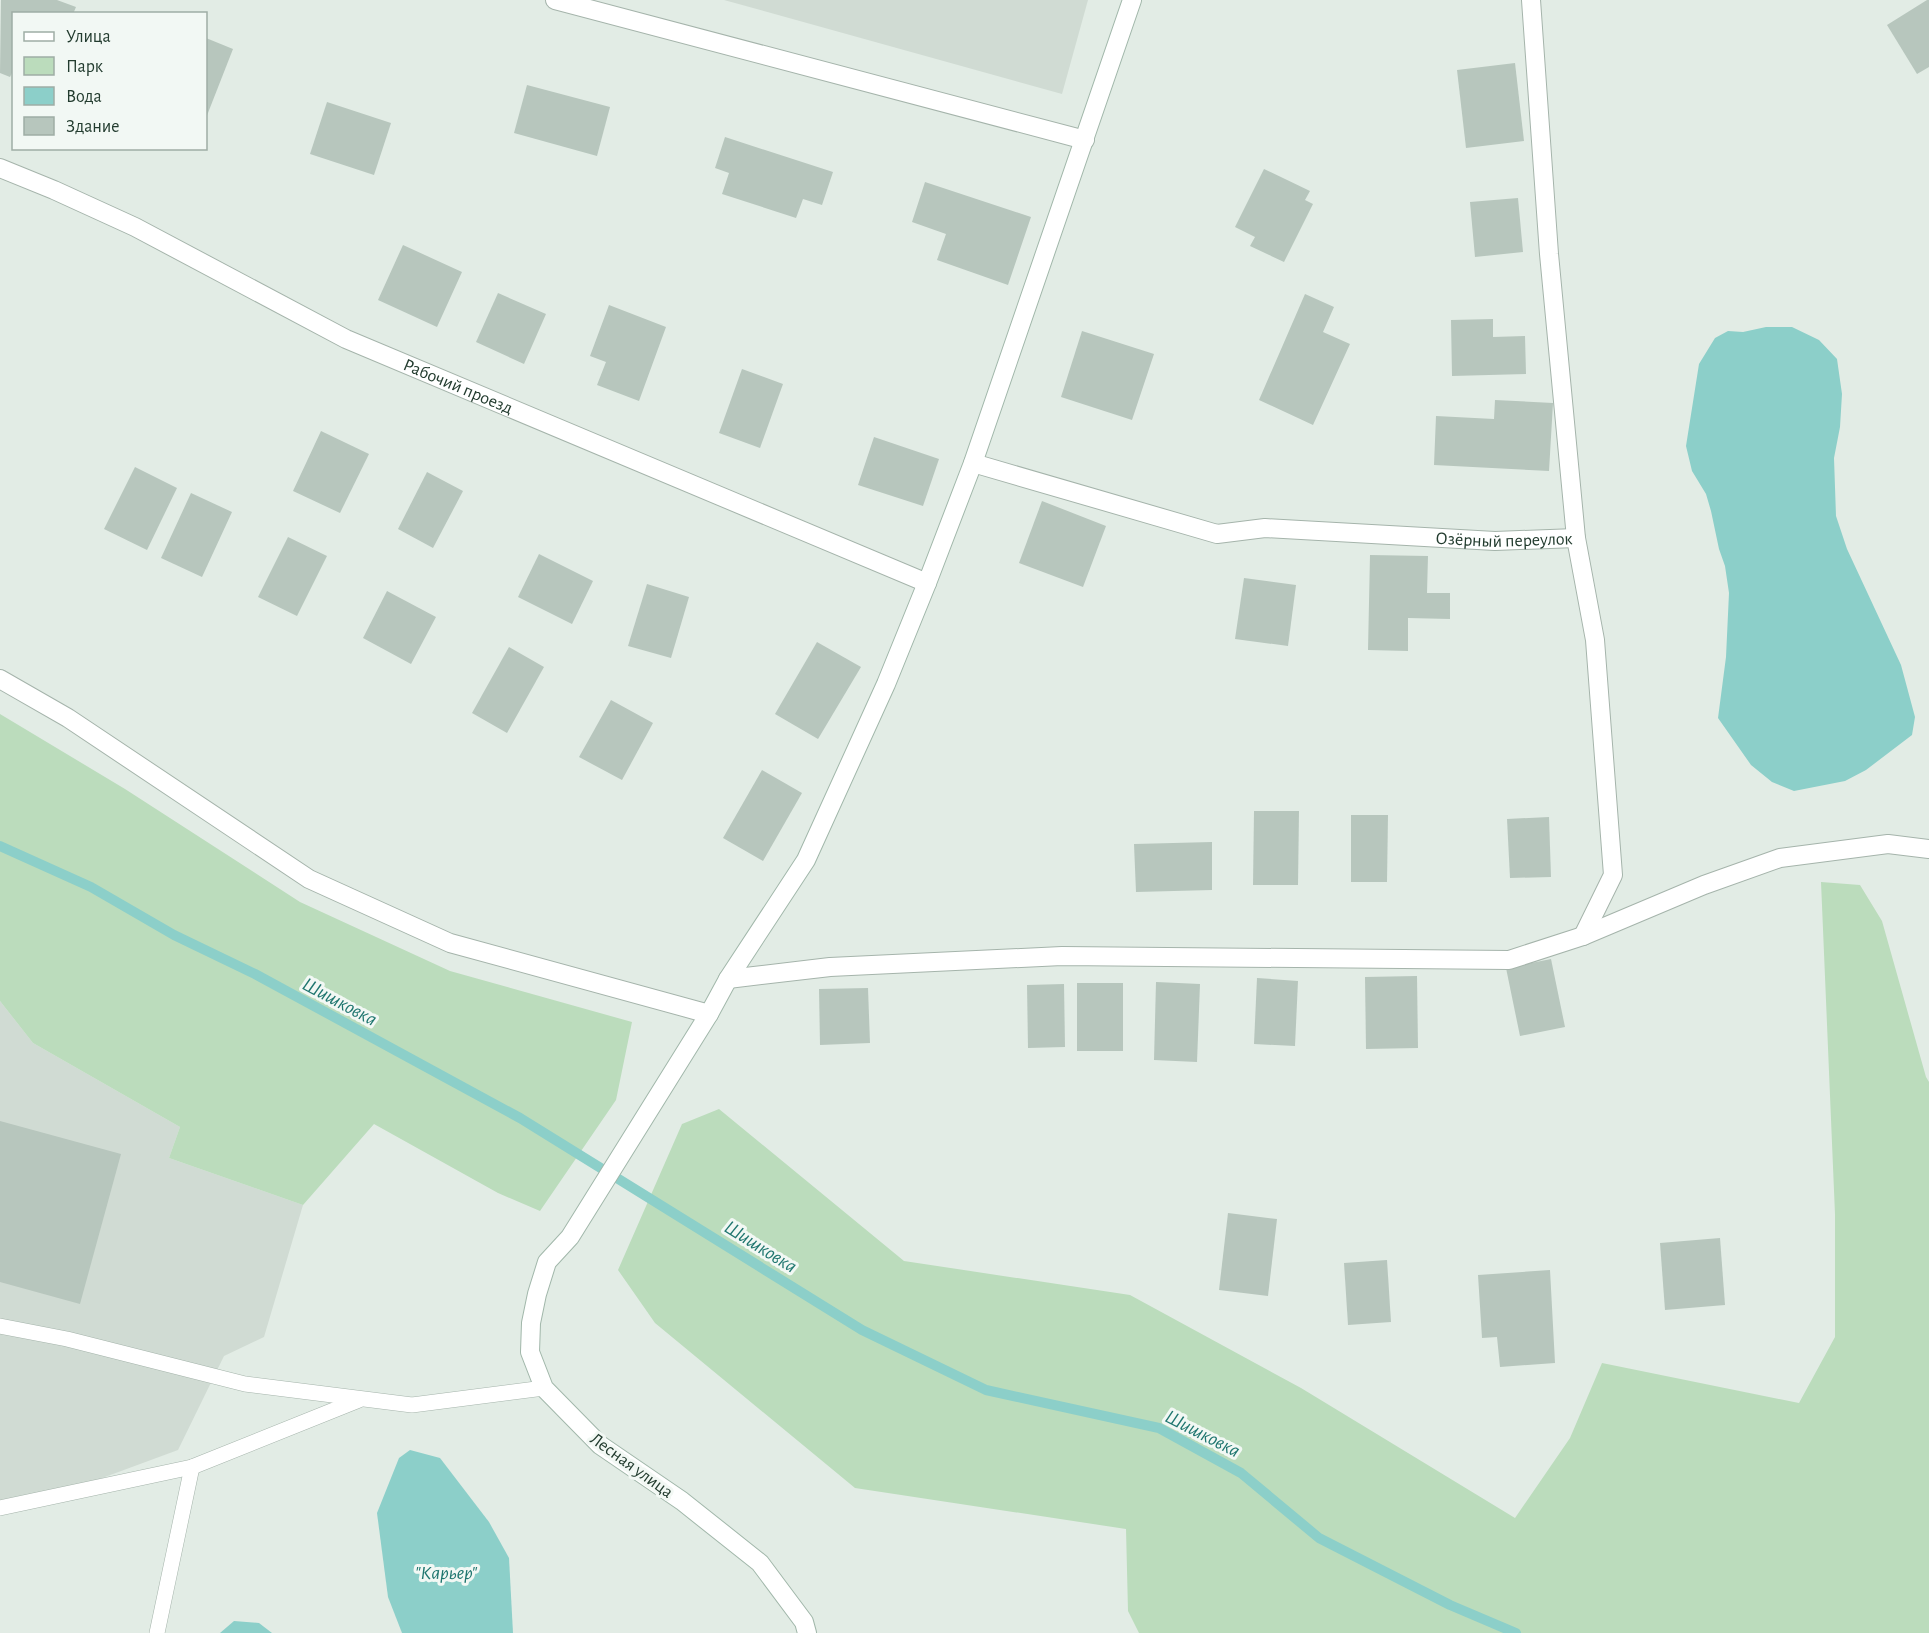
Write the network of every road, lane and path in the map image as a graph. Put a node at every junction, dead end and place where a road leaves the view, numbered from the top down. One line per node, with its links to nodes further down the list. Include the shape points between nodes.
1 (555, 0): 4 (street)
2 (1132, 0): 4 (street, Лесная улица)
3 (1531, 0): 7 (street, Озёрный переулок, via 1549,254)
4 (1085, 140): 6 (street, Лесная улица)
5 (0, 168): 8 (street, Рабочий проезд, via 135,227 346,339)
6 (973, 463): 7 (street, Озёрный переулок, via 1217,534 1265,528 1495,541); 8 (street, Лесная улица)
7 (1576, 538): 11 (street, via 1595,640 1613,875)
8 (927, 583): 12 (street, Лесная улица, via 806,861)
9 (0, 679): 13 (street, via 68,718 309,879 450,942)
10 (1929, 849): 11 (street, via 1888,844 1780,858)
11 (1583, 936): 12 (street, via 1509,960 1062,956 830,967)
12 (728, 979): 13 (street, Лесная улица)
13 (709, 1014): 15 (street, Лесная улица, via 570,1237 547,1262 531,1323 530,1352)
14 (0, 1326): 16 (lane, via 245,1384)
15 (544, 1388): 16 (lane, via 412,1405); 20 (street, Лесная улица, via 600,1446 682,1501 760,1563 804,1622)
16 (362, 1399): 17 (lane)
17 (192, 1467): 18 (lane); 19 (lane)
18 (0, 1508)
19 (157, 1633)
20 (807, 1633)

